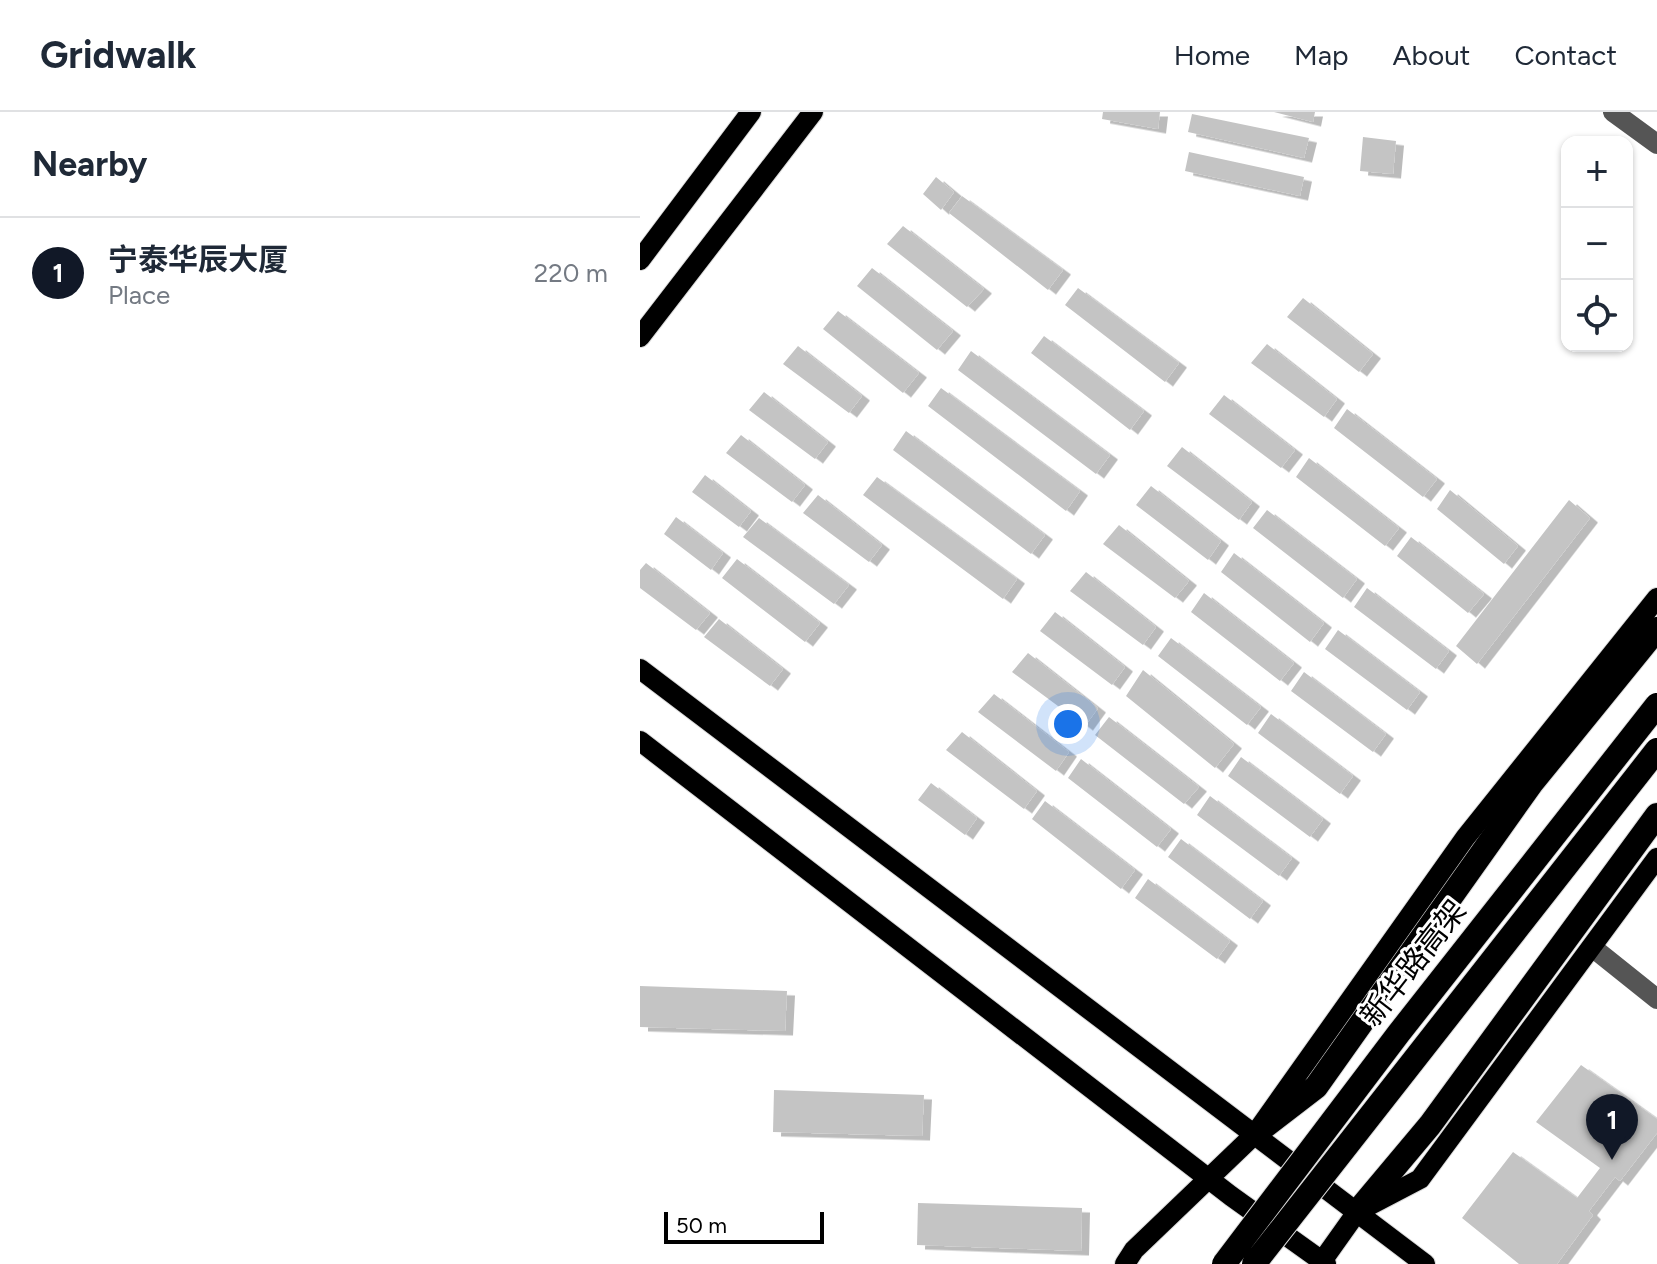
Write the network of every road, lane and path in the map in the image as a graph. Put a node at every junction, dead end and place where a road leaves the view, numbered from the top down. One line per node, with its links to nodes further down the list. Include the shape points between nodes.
1 (751, 112): 5 (main road)
2 (813, 112): 6 (main road)
3 (1613, 112): 4 (street)
4 (1657, 144)
5 (640, 260)
6 (640, 337)
7 (1657, 598): 17 (main road, via 1465,838)
8 (1657, 629): 17 (highway, via 1531,784 1316,1087)
9 (640, 669): 17 (main road)
10 (1657, 705): 22 (highway, 新华路高架, bridge)
11 (640, 741): 18 (main road)
12 (1657, 750): 23 (highway, 新华路高架, bridge)
13 (1657, 815): 19 (highway, via 1430,1125)
14 (1657, 858): 15 (main road)
15 (1592, 947): 16 (street); 19 (main road, via 1420,1179)
16 (1657, 999)
17 (1255, 1134): 18 (main road); 19 (main road)
18 (1210, 1179): 20 (main road); 21 (main road)
19 (1357, 1212): 20 (main road); 24 (main road)
20 (1323, 1263)
21 (1125, 1264)
22 (1224, 1264)
23 (1254, 1264)
24 (1425, 1264)

